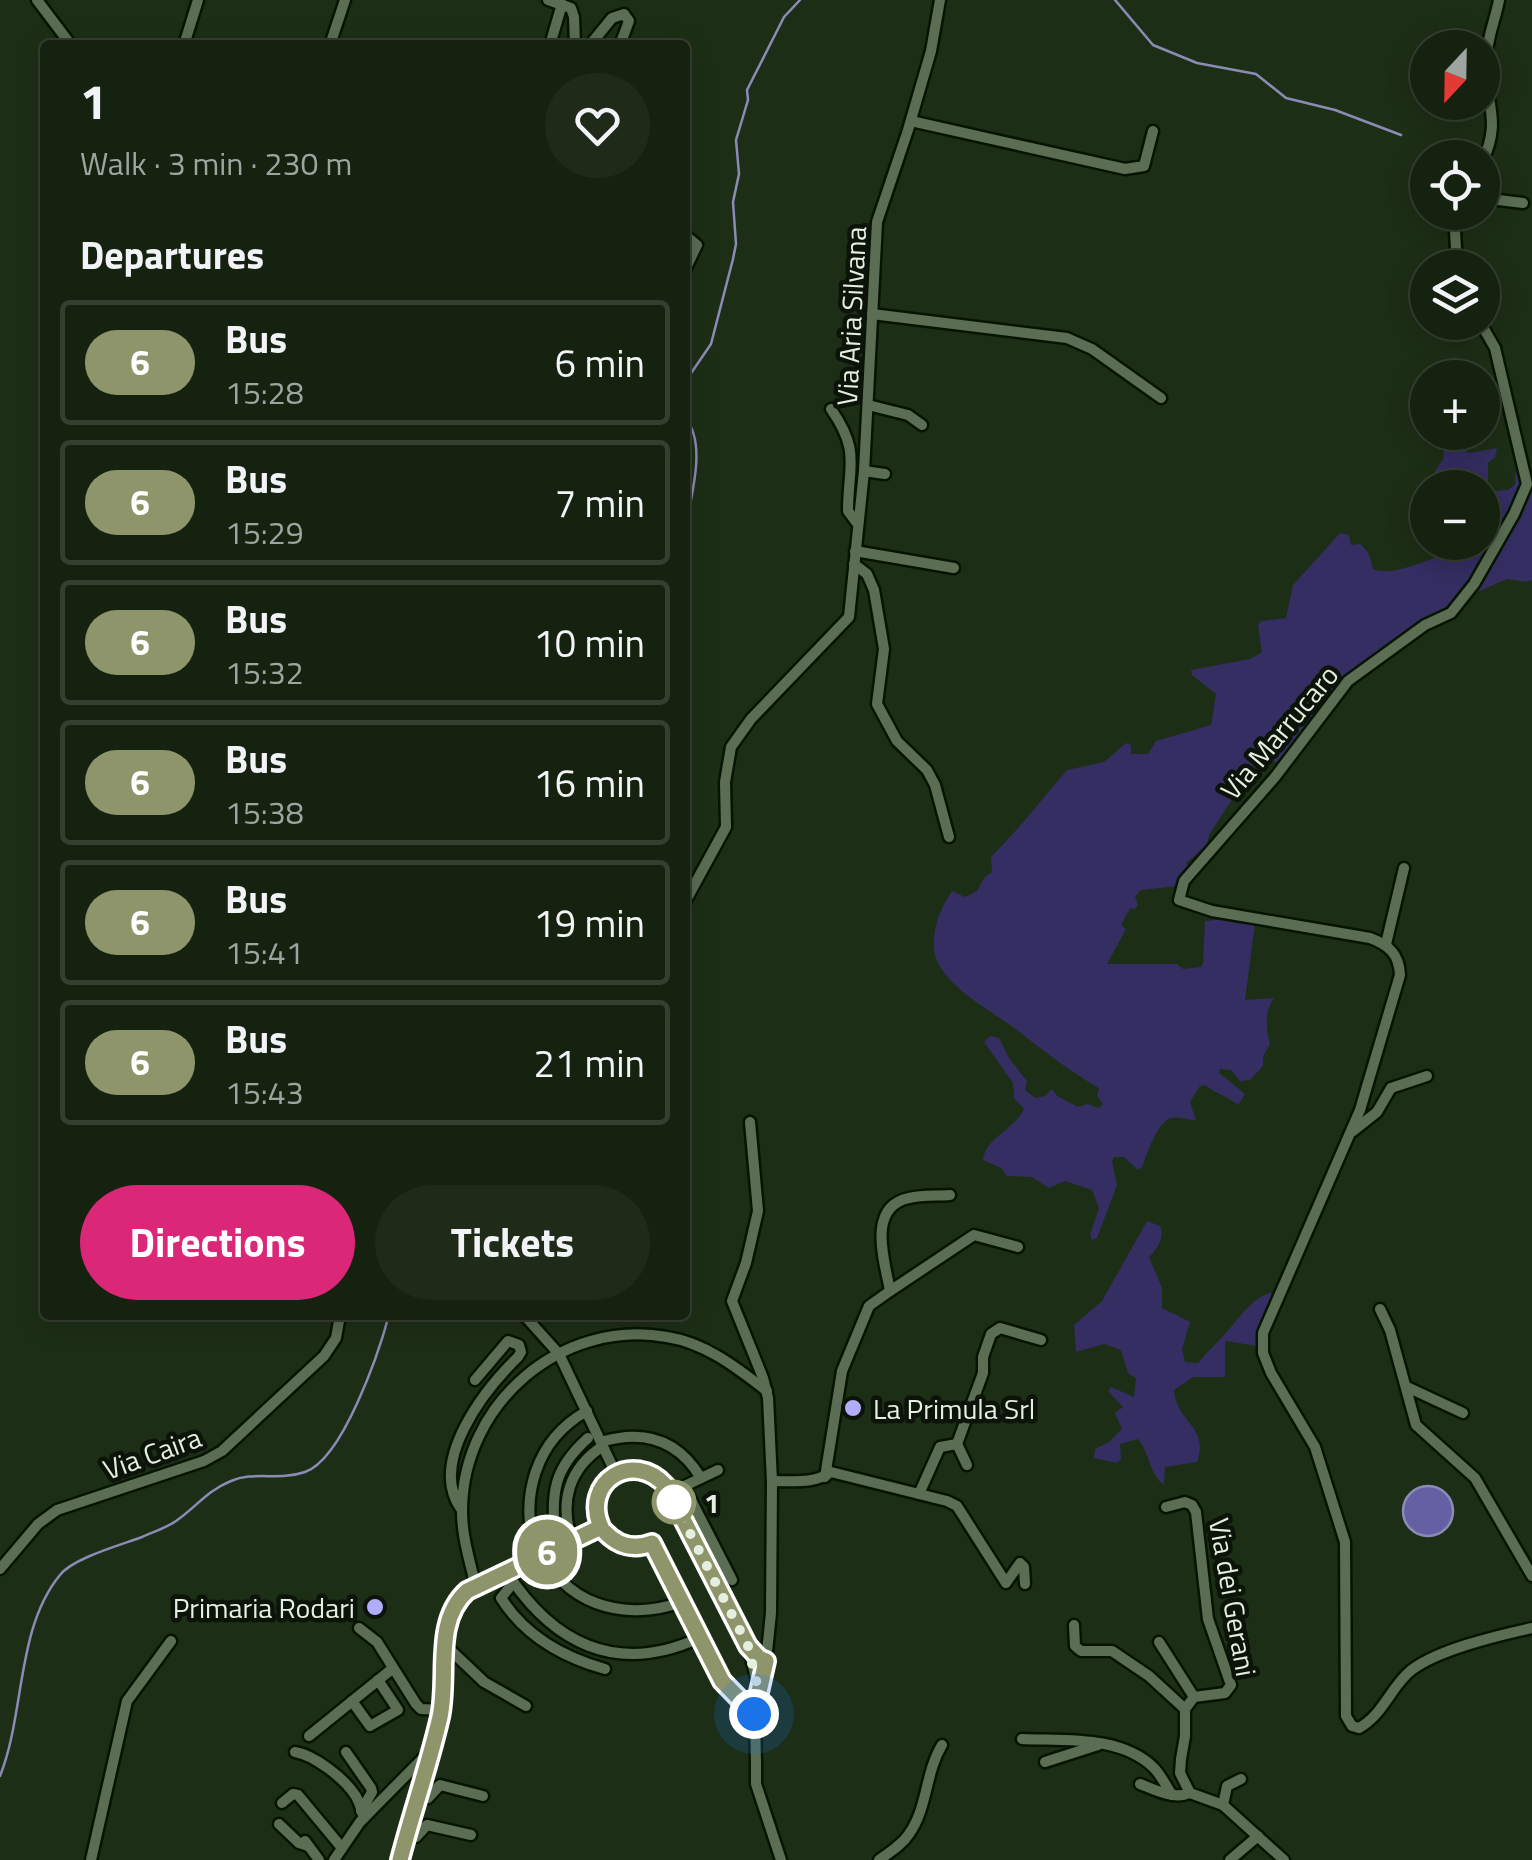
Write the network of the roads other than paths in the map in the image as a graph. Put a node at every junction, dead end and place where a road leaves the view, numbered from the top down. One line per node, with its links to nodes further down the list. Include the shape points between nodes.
1 (37, 0): 8 (street)
2 (198, 0): 9 (street)
3 (345, 0): 10 (street)
4 (548, 0): 7 (street)
5 (940, 0): 15 (street, Via Aria Silvana)
6 (1499, 0): 17 (street, via 1486,56)
7 (562, 4): 11 (street); 12 (street, via 573,12)
8 (67, 40)
9 (186, 40)
10 (332, 40)
11 (551, 40)
12 (575, 40)
13 (594, 40): 14 (street, via 620,14 630,21)
14 (622, 40)
15 (911, 121): 16 (street, via 1125,169 1144,166); 22 (street, Via Aria Silvana, via 877,222)
16 (1153, 131)
17 (1491, 140)
18 (1500, 200): 19 (street)
19 (1523, 203)
20 (690, 239): 21 (street, via 697,245)
21 (690, 260)
22 (872, 314): 24 (street, via 1066,338); 25 (street, Via Aria Silvana)
23 (1490, 340): 37 (street, Via Marrucaro, via 1527,484 1514,514 1451,613 1348,681 1179,891 1179,900 1212,912)
24 (1161, 398)
25 (868, 406): 27 (street, via 908,415); 28 (street, Via Aria Silvana)
26 (830, 409): 30 (street, Via Aria Silvana, via 851,448 848,511)
27 (922, 426)
28 (864, 470): 29 (street); 30 (street, Via Aria Silvana)
29 (886, 474)
30 (857, 523): 31 (street, Via Aria Silvana)
31 (855, 552): 32 (street, Via Aria Silvana); 33 (street)
32 (854, 564): 34 (street, via 874,590 884,649 876,704 897,741 927,770); 36 (street, Via Aria Silvana, via 848,617 731,747 726,828)
33 (954, 568)
34 (949, 838)
35 (1404, 868): 37 (street)
36 (690, 893)
37 (1386, 944): 40 (street, via 1400,975)
38 (1427, 1076): 40 (street, via 1391,1088 1377,1112)
39 (750, 1122): 51 (street, via 758,1211 732,1301)
40 (1348, 1135): 82 (street, via 1262,1333 1271,1373 1315,1446 1343,1529 1346,1716 1360,1728 1407,1673)
41 (950, 1196): 43 (street, via 906,1198 892,1207 879,1230)
42 (1018, 1247): 43 (street, via 974,1235)
43 (890, 1290): 61 (street, via 869,1306 842,1371)
44 (1380, 1308): 50 (street)
45 (339, 1320): 72 (street, Via Caira, via 324,1356 230,1446 58,1510)
46 (528, 1320): 48 (street)
47 (1042, 1340): 56 (street, via 1000,1328 991,1334)
48 (559, 1354): 51 (street, via 601,1339 666,1336 702,1348); 52 (street); 57 (street, via 519,1379 488,1417)
49 (474, 1380): 63 (street, via 508,1341 521,1348 470,1420)
50 (1408, 1387): 53 (street); 74 (street, via 1416,1425 1475,1478)
51 (767, 1391): 64 (street)
52 (588, 1413): 55 (street); 71 (street, via 556,1436 535,1471 527,1508)
53 (1463, 1414)
54 (588, 1438): 71 (street, via 554,1486 556,1538)
55 (602, 1444): 60 (street); 62 (street, via 625,1436 662,1441 683,1454); 70 (street, via 572,1480 565,1507)
56 (958, 1444): 58 (street); 65 (street, via 940,1447)
57 (472, 1456): 63 (street); 68 (street)
58 (967, 1464)
59 (718, 1470): 62 (street)
60 (616, 1474): 66 (street, via 646,1471); 69 (street, via 598,1496)
61 (825, 1476): 64 (street); 65 (street, via 832,1472)
62 (701, 1478): 66 (street)
63 (450, 1481): 68 (street)
64 (772, 1481): 88 (street)
65 (918, 1494): 77 (street, via 957,1506 1006,1583 1020,1564)
66 (672, 1496): 75 (street, via 689,1496); 87 (street)
67 (1166, 1506): 93 (street, Via dei Gerani, via 1185,1502 1196,1512 1208,1619 1230,1676 1226,1692)
68 (462, 1510): 78 (street)
69 (601, 1527): 70 (street); 79 (street, via 626,1546 652,1543)
70 (572, 1540): 71 (street)
71 (540, 1551): 73 (street); 79 (street, via 567,1586 608,1608 643,1612)
72 (0, 1569)
73 (506, 1571): 76 (street); 78 (street)
74 (1532, 1576)
75 (732, 1580)
76 (513, 1583): 83 (street, via 548,1624 598,1650 636,1655); 90 (street, via 501,1598 530,1632 562,1654)
77 (1024, 1584)
78 (476, 1586): 86 (street, via 454,1607)
79 (682, 1602): 83 (street)
80 (1074, 1625): 96 (street, via 1081,1651 1112,1650)
81 (358, 1628): 89 (street, via 377,1642)
82 (1532, 1628)
83 (699, 1638): 98 (street, via 722,1681)
84 (171, 1641): 121 (street, via 127,1700)
85 (1159, 1642): 93 (street, Via dei Gerani)
86 (445, 1645): 95 (street, via 484,1682); 97 (street)
87 (748, 1646): 88 (street); 92 (street)
88 (766, 1661): 92 (street)
89 (392, 1669): 91 (street); 97 (street, via 421,1709)
90 (604, 1669)
91 (378, 1680): 94 (street); 94 (street, via 398,1710 370,1726)
92 (758, 1689): 98 (street)
93 (1194, 1698): 96 (street, Via dei Gerani)
94 (352, 1700): 99 (street)
95 (526, 1706)
96 (1185, 1709): 109 (street, via 1180,1772)
97 (440, 1710): 103 (street)
98 (754, 1714): 125 (street, via 756,1784)
99 (309, 1736)
100 (1022, 1739): 101 (street)
101 (1099, 1744): 106 (street); 110 (street, via 1139,1756)
102 (942, 1745): 126 (street, via 916,1822)
103 (429, 1751): 112 (street); 115 (street)
104 (294, 1752): 115 (street, via 311,1757 349,1788)
105 (346, 1752): 115 (street, via 371,1788)
106 (1045, 1762)
107 (1242, 1780): 114 (street, via 1227,1786)
108 (1140, 1784): 110 (street)
109 (1190, 1793): 110 (street); 114 (street)
110 (1172, 1795)
111 (483, 1796): 112 (street, via 440,1785 428,1798)
112 (416, 1798): 119 (street)
113 (282, 1804): 120 (street, via 298,1795)
114 (1223, 1805): 118 (street)
115 (363, 1815): 120 (street)
116 (279, 1824): 122 (street)
117 (472, 1835): 119 (street, via 427,1825)
118 (1258, 1836): 127 (street); 128 (street)
119 (406, 1837): 124 (street)
120 (342, 1848): 123 (street)
121 (91, 1860)
122 (319, 1860)
123 (334, 1860)
124 (400, 1860)
125 (781, 1860)
126 (880, 1860)
127 (1230, 1860)
128 (1284, 1860)

